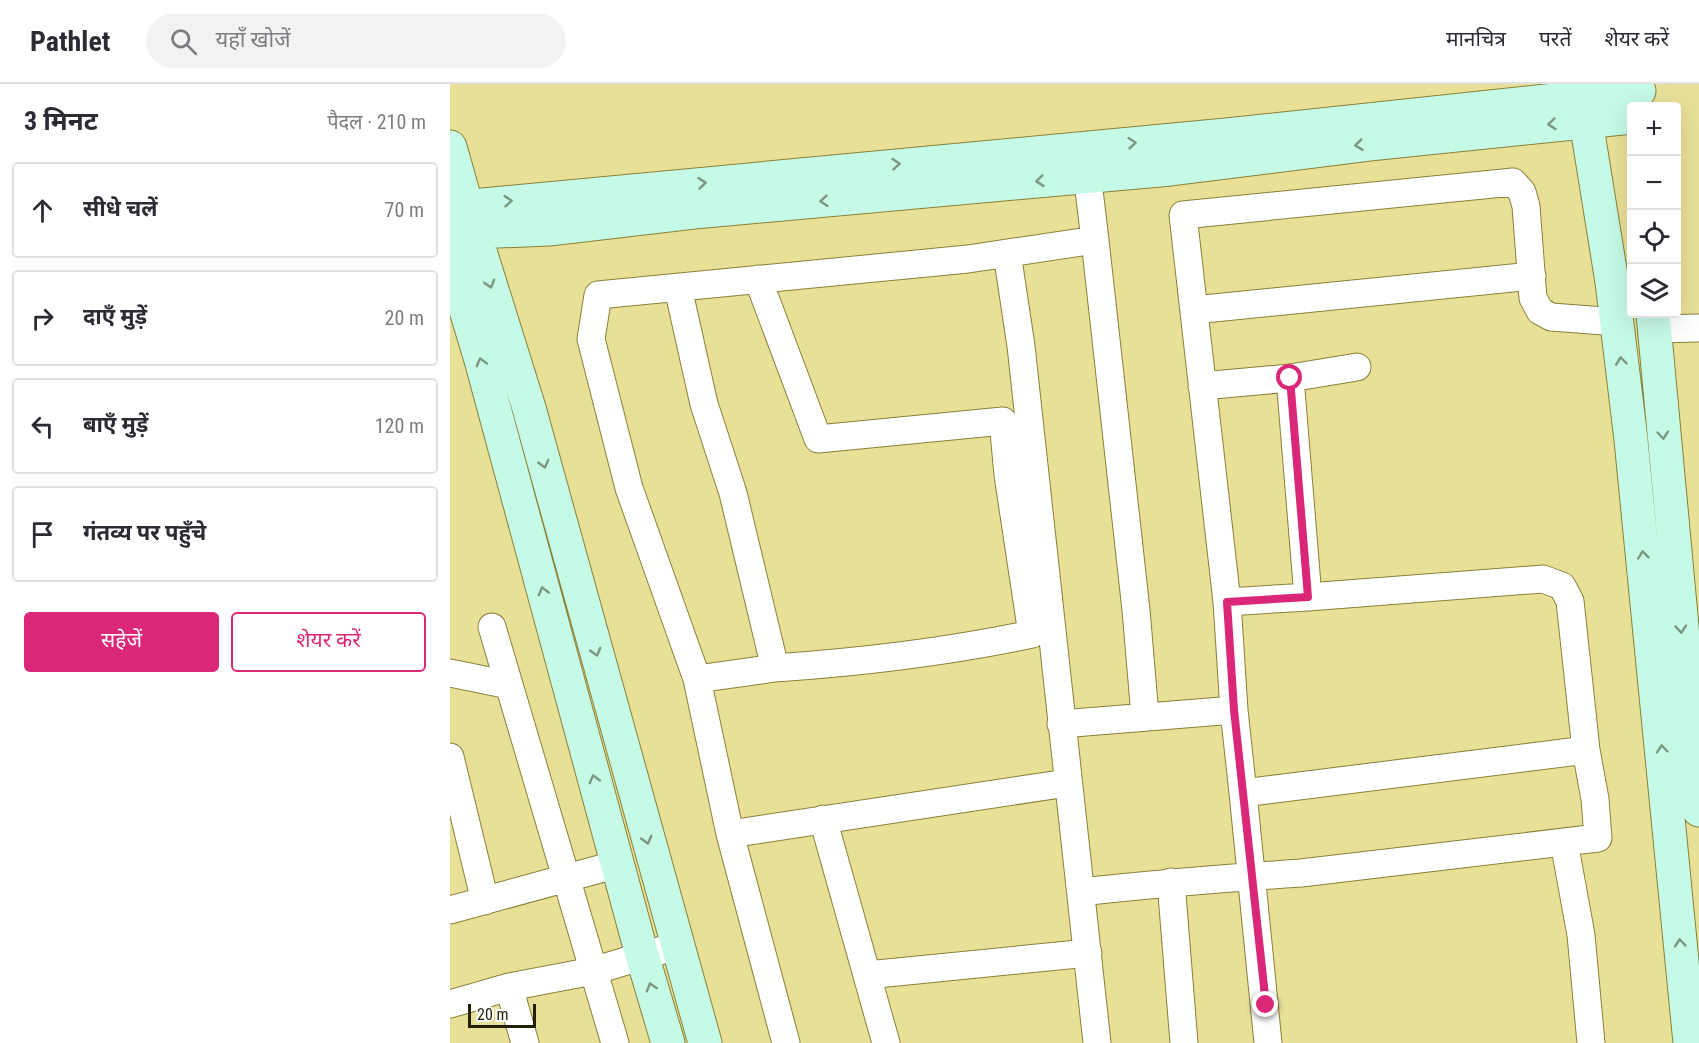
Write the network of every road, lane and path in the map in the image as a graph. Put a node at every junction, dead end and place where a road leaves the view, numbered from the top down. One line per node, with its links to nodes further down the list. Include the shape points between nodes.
1 (1586, 100): 2 (street); 4 (street); 14 (street)
2 (1637, 100)
3 (450, 147): 5 (street)
4 (1086, 162): 5 (street); 6 (street)
5 (460, 221): 45 (street, one-way to 45, via 529,408)
6 (1095, 240): 7 (street); 28 (street)
7 (1007, 253): 10 (street); 29 (street, via 1021,346)
8 (450, 257): 38 (street, one-way to 8)
9 (1532, 276): 12 (street); 12 (street, via 1526,206 1522,192 1513,182 1372,195 1183,215); 14 (street, via 1533,298 1540,311 1551,317)
10 (758, 279): 11 (street); 23 (street, via 818,439 1003,421 1032,634 852,663)
11 (678, 288): 23 (street, via 704,404 733,493); 25 (street, via 598,295 591,339 629,488)
12 (1194, 310): 18 (street)
13 (1654, 321): 15 (street); 19 (street, one-way to 19)
14 (1617, 322): 19 (street, one-way to 14)
15 (1699, 328)
16 (1357, 367): 17 (street)
17 (1290, 378): 18 (street); 20 (street)
18 (1202, 386): 21 (street)
19 (1675, 594): 34 (street, one-way to 34); 50 (street, one-way to 19)
20 (1308, 597): 21 (street); 30 (street, via 1543,579 1562,586 1569,601)
21 (1227, 602): 27 (street)
22 (492, 627): 26 (street)
23 (776, 668): 25 (street)
24 (450, 673): 26 (street)
25 (697, 679): 36 (street)
26 (509, 685): 40 (street)
27 (1234, 710): 28 (street); 33 (street)
28 (1145, 716): 29 (street)
29 (1061, 724): 32 (street)
30 (1586, 750): 33 (street); 37 (street, via 1598,838)
31 (450, 757): 43 (street)
32 (1067, 783): 35 (street); 42 (street)
33 (1243, 793): 39 (street)
34 (1699, 810)
35 (823, 819): 36 (street); 49 (street)
36 (730, 834): 58 (street)
37 (1563, 842): 39 (street); 63 (street, via 1581,935)
38 (618, 864): 40 (street); 47 (street)
39 (1253, 876): 41 (street); 62 (street)
40 (567, 878): 43 (street); 48 (street)
41 (1171, 882): 42 (street); 61 (street)
42 (1081, 892): 46 (street)
43 (484, 901): 44 (street)
44 (450, 909)
45 (676, 946): 47 (street); 57 (street)
46 (1088, 953): 49 (street); 60 (street)
47 (642, 955): 48 (street); 56 (street, one-way to 47)
48 (593, 971): 51 (street); 55 (street)
49 (867, 975): 59 (street)
50 (1691, 976): 53 (street)
51 (509, 987): 52 (street); 54 (street)
52 (450, 1004)
53 (1692, 1021)
54 (525, 1043)
55 (615, 1043)
56 (668, 1043)
57 (705, 1043)
58 (786, 1043)
59 (886, 1043)
60 (1097, 1043)
61 (1184, 1043)
62 (1268, 1043)
63 (1591, 1043)

